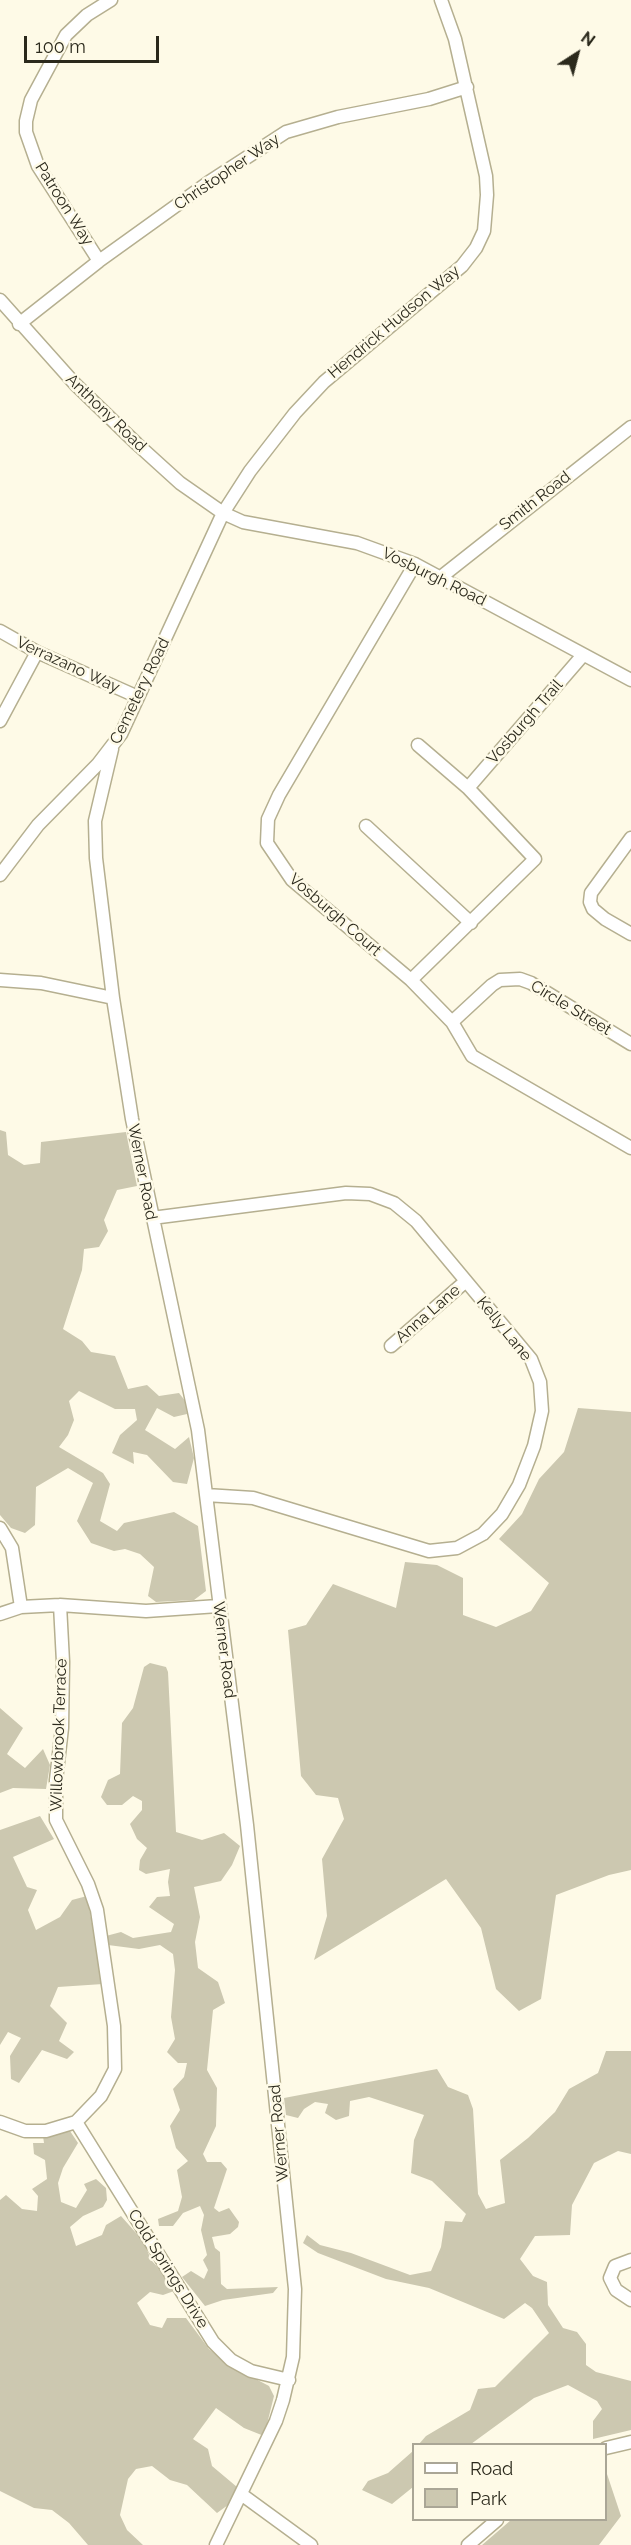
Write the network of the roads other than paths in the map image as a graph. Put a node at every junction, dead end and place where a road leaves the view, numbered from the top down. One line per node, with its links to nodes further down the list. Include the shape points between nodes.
1 (111, 0): 4 (street, Patroon Way, via 66,35 31,100 26,122 38,166)
2 (441, 0): 3 (street, Hendrick Hudson Way)
3 (466, 87): 4 (street, Christopher Way, via 286,132); 8 (street, Hendrick Hudson Way, via 488,195 484,231 476,248 462,266 324,382 250,471)
4 (99, 261): 6 (street, Christopher Way)
5 (0, 300): 6 (street, Anthony Road)
6 (20, 324): 8 (street, Anthony Road, via 137,444 180,483)
7 (631, 427): 10 (street, Smith Road)
8 (223, 513): 9 (street, Vosburgh Road, via 243,522 357,543); 15 (street, Cemetery Road)
9 (415, 564): 10 (street, Vosburgh Road); 26 (street, Vosburgh Court, via 279,795 266,832 272,854 292,880)
10 (441, 577): 13 (street, Vosburgh Road)
11 (0, 631): 12 (street, Verrazano Way)
12 (37, 652): 15 (street, Verrazano Way); 16 (street)
13 (583, 655): 14 (street, Vosburgh Road); 19 (street, Vosburgh Trail)
14 (631, 680)
15 (138, 697): 18 (street, Cemetery Road)
16 (0, 721)
17 (418, 745): 19 (street)
18 (112, 749): 22 (street, Cemetery Road, via 38,825); 27 (street, Werner Road, via 95,821)
19 (468, 789): 23 (street, via 535,859)
20 (366, 826): 23 (street)
21 (631, 838): 24 (street, via 591,893 590,902 605,919)
22 (0, 875)
23 (471, 923): 26 (street)
24 (631, 934)
25 (0, 980): 27 (street, via 41,983)
26 (411, 980): 28 (street, Vosburgh Court)
27 (113, 998): 31 (street, Werner Road)
28 (452, 1022): 29 (street, Circle Street, via 500,980 520,980); 30 (street, Vosburgh Court, via 472,1056)
29 (631, 1044)
30 (631, 1148)
31 (152, 1218): 32 (street, Kelly Lane, via 346,1193 370,1194 394,1203 416,1221); 34 (street, Werner Road, via 198,1430)
32 (466, 1281): 33 (street, Anna Lane); 34 (street, Kelly Lane, via 531,1359 540,1382 542,1411 519,1485 502,1514 483,1534 457,1548 429,1551 253,1498)
33 (391, 1346)
34 (206, 1495): 37 (street, Werner Road)
35 (0, 1528): 38 (street, via 12,1548)
36 (60, 1605): 37 (street, via 146,1611); 38 (street); 41 (street, Willowbrook Terrace, via 62,1728 56,1820 97,1910 116,2058 115,2069 101,2096)
37 (218, 1606): 44 (street, Werner Road, via 247,1825 292,2256 296,2314)
38 (21, 1607): 39 (street)
39 (0, 1614)
40 (0, 2122): 41 (street, Willowbrook Terrace, via 25,2131 46,2131)
41 (76, 2122): 44 (street, Cold Springs Drive, via 213,2342 231,2360 251,2371)
42 (631, 2260): 43 (street, via 615,2266 610,2278 616,2290)
43 (631, 2300)
44 (289, 2380): 47 (street, Werner Road, via 276,2421)
45 (631, 2442): 46 (street)
46 (607, 2448)
47 (241, 2494): 49 (street, Werner Road); 50 (street)
48 (496, 2521): 51 (street)
49 (216, 2545)
50 (311, 2545)
51 (468, 2545)

